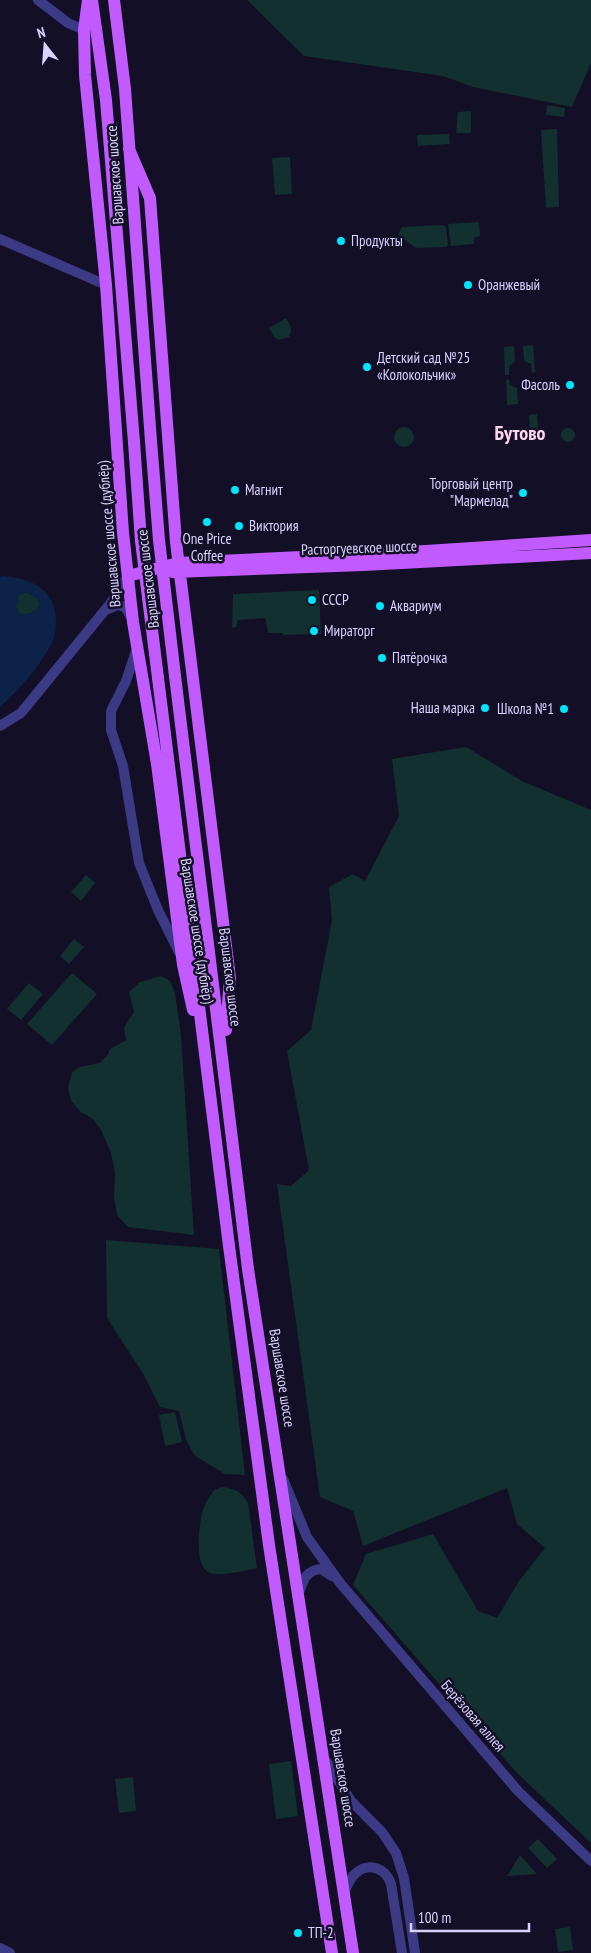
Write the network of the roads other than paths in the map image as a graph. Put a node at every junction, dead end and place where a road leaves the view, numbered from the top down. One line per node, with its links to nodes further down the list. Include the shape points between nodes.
1 (38, 0): 5 (street, via 68,23)
2 (88, 0): 5 (main road, Варшавское шоссе (дублёр))
3 (92, 0): 19 (main road, Варшавское шоссе, bridge, via 106,100 141,541)
4 (114, 0): 6 (main road, Варшавское шоссе)
5 (84, 30): 8 (main road, Варшавское шоссе (дублёр), via 85,75)
6 (129, 149): 11 (main road, Варшавское шоссе (дублёр), via 150,198); 18 (main road, Варшавское шоссе, bridge, via 159,540)
7 (0, 238): 8 (street)
8 (106, 285): 12 (main road, Варшавское шоссе (дублёр))
9 (591, 540): 11 (main road, Расторгуевское шоссе)
10 (591, 552): 11 (main road, Расторгуевское шоссе, via 346,566)
11 (179, 567): 12 (main road); 18 (main road, Варшавское шоссе (дублёр), via 230,978)
12 (128, 576): 13 (street); 14 (main road, Варшавское шоссе (дублёр))
13 (105, 610): 14 (street, via 118,604 130,612); 16 (street, via 21,712)
14 (133, 622): 15 (main road, Варшавское шоссе (дублёр))
15 (137, 648): 17 (main road, Варшавское шоссе (дублёр), via 157,764); 17 (street, via 126,682 111,711 111,730 124,766 139,862)
16 (0, 726)
17 (183, 965): 19 (main road, Варшавское шоссе (дублёр))
18 (224, 1059): 20 (main road, Варшавское шоссе, via 248,1270)
19 (206, 1061): 28 (main road, Варшавское шоссе, via 269,1545)
20 (280, 1471): 21 (street, Берёзовая аллея, via 307,1537); 22 (main road, Варшавское шоссе)
21 (340, 1583): 22 (street, Берёзовая аллея, via 321,1570 315,1570 304,1579); 24 (street, Берёзовая аллея, via 518,1791)
22 (299, 1593): 23 (main road, Варшавское шоссе)
23 (324, 1756): 25 (main road, Варшавское шоссе); 31 (street, via 351,1801 382,1832 400,1861)
24 (591, 1861)
25 (344, 1890): 29 (main road, Варшавское шоссе); 30 (street, via 356,1873 366,1868 375,1868 388,1875)
26 (0, 1948): 27 (street)
27 (10, 1953)
28 (332, 1953)
29 (353, 1953)
30 (402, 1953)
31 (415, 1953)

